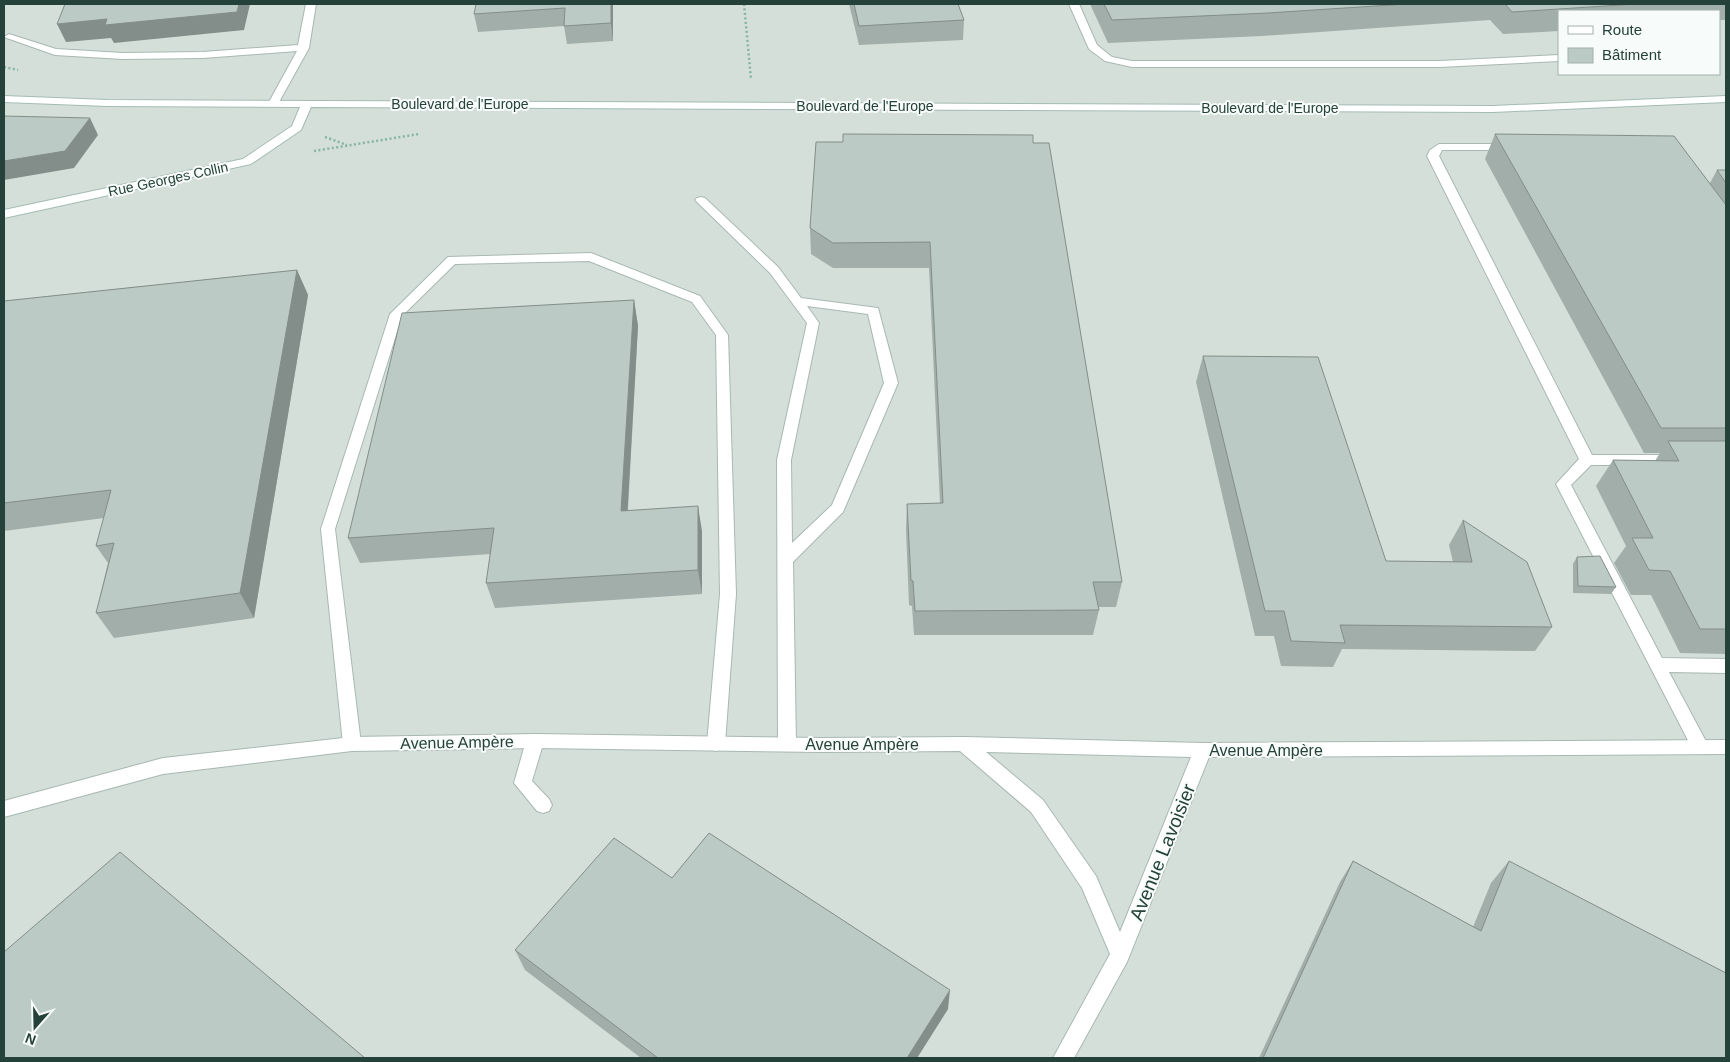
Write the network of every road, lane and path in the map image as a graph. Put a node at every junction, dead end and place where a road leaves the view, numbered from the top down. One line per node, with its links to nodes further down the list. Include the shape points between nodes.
1 (312, 4): 5 (street)
2 (744, 4): 7 (path)
3 (1074, 4): 6 (street, via 1093,48 1109,59 1132,64 1439,64)
4 (9, 37): 5 (street, via 55,52 123,56 203,55)
5 (303, 48): 10 (street)
6 (1558, 58)
7 (752, 87)
8 (4, 98): 10 (street, Boulevard de l'Europe, via 107,103)
9 (1726, 99): 11 (street, Boulevard de l'Europe, via 1494,109)
10 (274, 102): 11 (street, Boulevard de l'Europe)
11 (307, 103): 14 (street, Rue Georges Collin, via 297,128 247,162)
12 (1527, 147): 16 (street, via 1439,148 1433,156)
13 (701, 200): 15 (street, via 774,270)
14 (4, 214)
15 (796, 301): 18 (street, via 813,323 784,460); 18 (street, via 874,311 891,383 838,508)
16 (1587, 460): 17 (street); 19 (street, via 1563,484)
17 (1687, 460)
18 (785, 560): 24 (street)
19 (1658, 665): 20 (street); 26 (street)
20 (1726, 666)
21 (535, 741): 22 (street, Avenue Ampère); 23 (street, Avenue Ampère); 29 (street, via 523,783)
22 (352, 744): 23 (street, via 328,529 396,314 452,260 591,257 696,299 722,335 728,594); 30 (street, Avenue Ampère, via 163,766)
23 (716, 744): 24 (street, Avenue Ampère)
24 (788, 744): 25 (street, Avenue Ampère)
25 (964, 744): 28 (street, Avenue Ampère); 31 (street, Avenue Lavoisier, via 1036,806 1089,882)
26 (1700, 747): 27 (street, Avenue Ampère); 28 (street, Avenue Ampère)
27 (1726, 747)
28 (1203, 750): 31 (street, Avenue Lavoisier)
29 (543, 805)
30 (4, 809)
31 (1120, 954): 32 (street, Avenue Lavoisier)
32 (1063, 1058)

